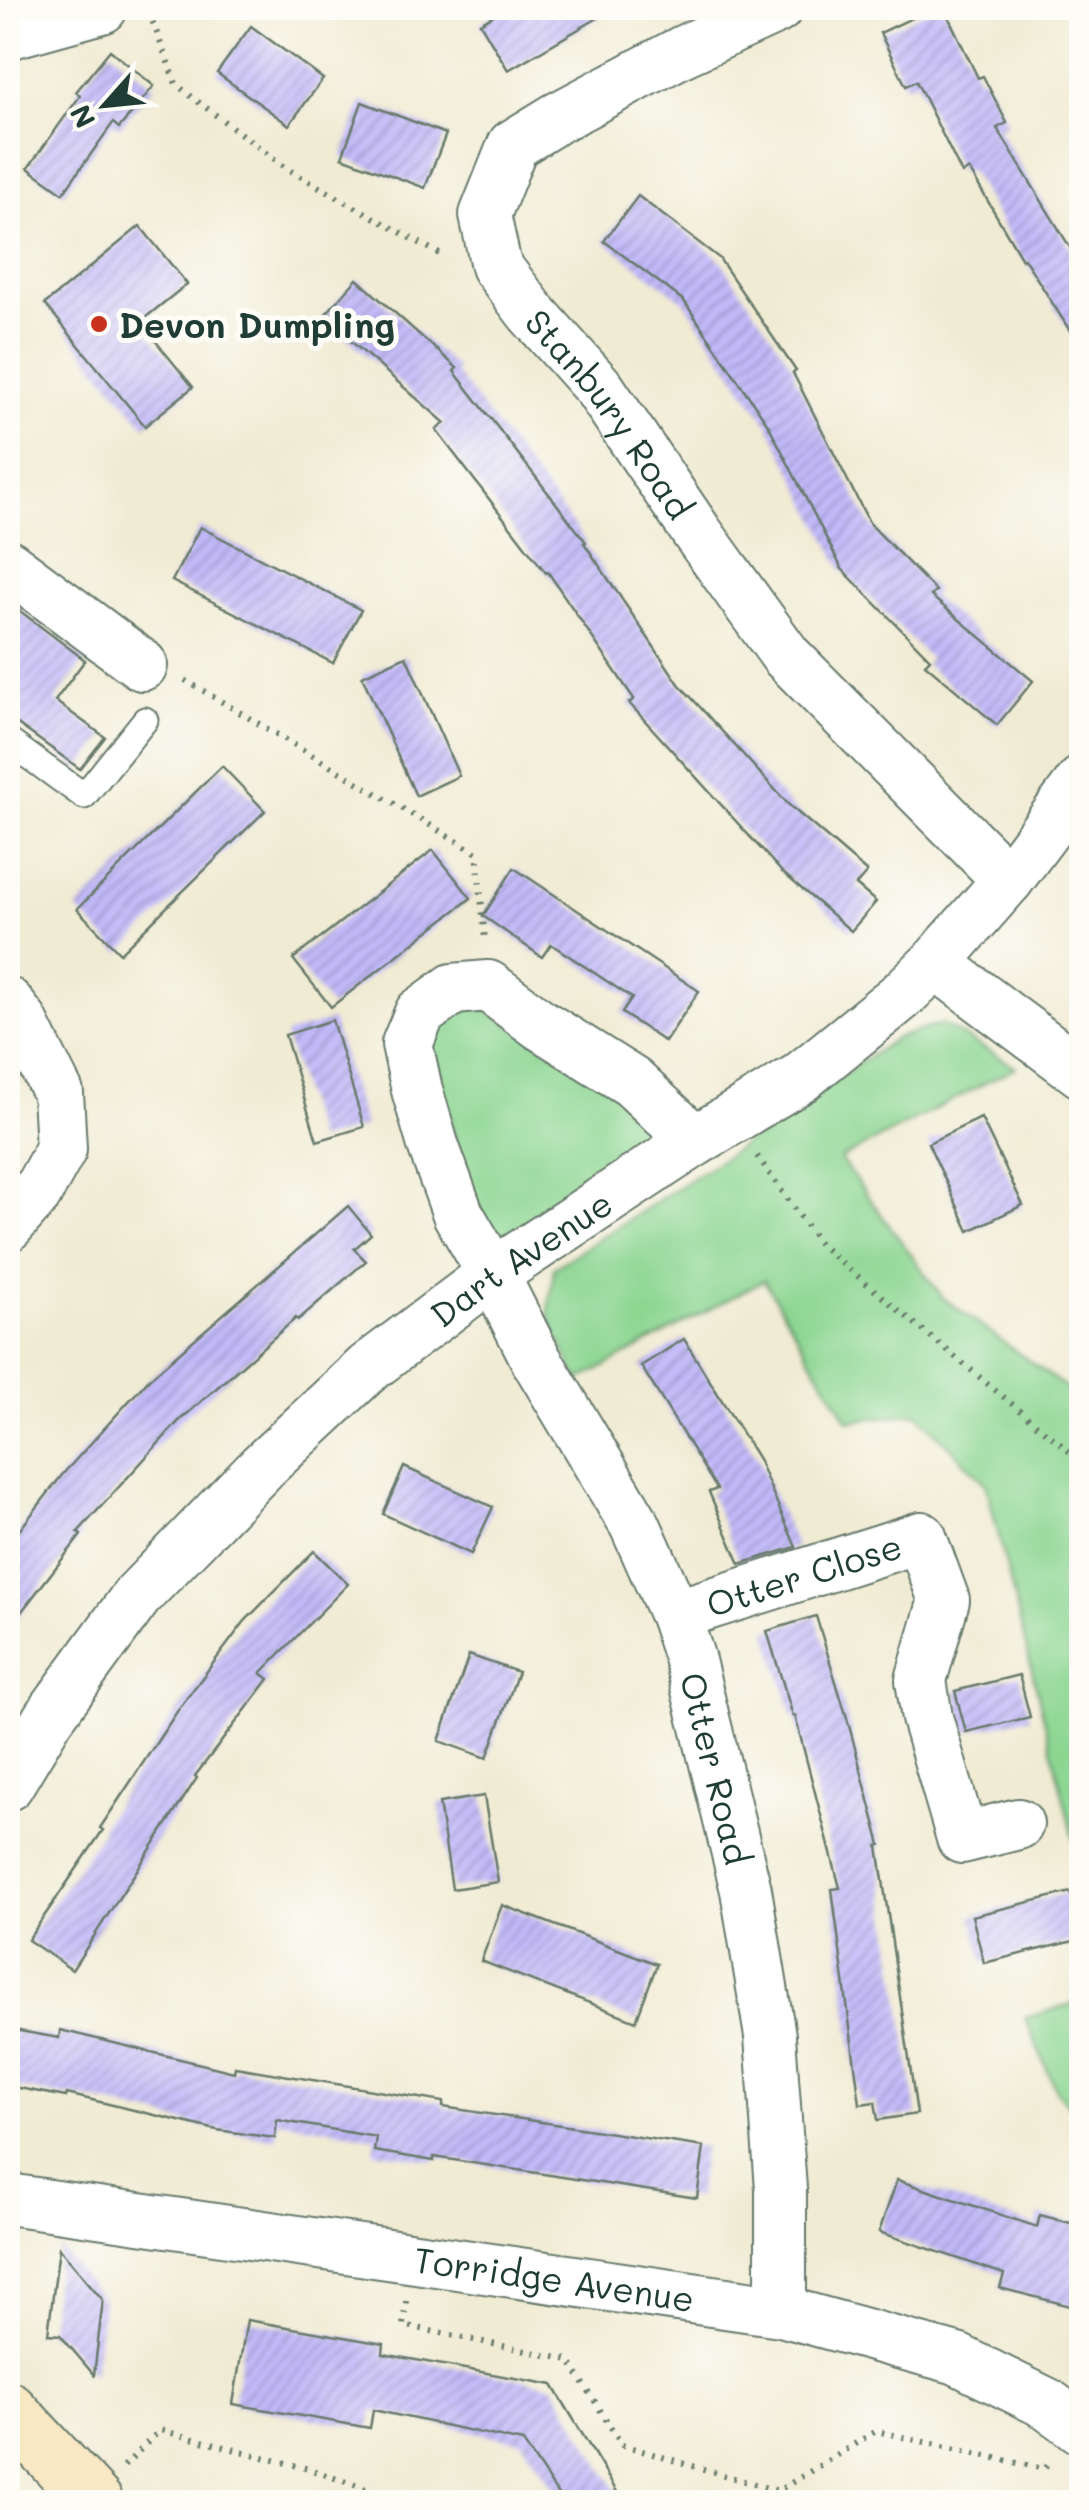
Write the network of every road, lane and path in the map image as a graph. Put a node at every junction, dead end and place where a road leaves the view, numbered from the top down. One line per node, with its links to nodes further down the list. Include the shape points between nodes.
1 (102, 8): 4 (street)
2 (777, 8): 5 (street, Stanbury Road, via 682,51 513,145 484,215)
3 (156, 30): 5 (path, via 176,84 289,170 458,264)
4 (8, 34)
5 (494, 255): 11 (street, Stanbury Road, via 531,312 599,388 786,656)
6 (8, 565): 7 (street)
7 (142, 665): 13 (path, via 180,677 478,853)
8 (145, 720): 9 (lane, via 84,796)
9 (8, 741)
10 (1082, 782): 11 (street, Dart Avenue)
11 (1008, 880): 12 (street, Dart Avenue)
12 (935, 963): 15 (street); 16 (street, Dart Avenue, via 800,1078)
13 (488, 986): 16 (street); 18 (street, Otter Road, via 452,989 420,1013 407,1044 458,1214)
14 (8, 1003): 17 (street, via 58,1092 61,1149)
15 (1082, 1073)
16 (713, 1130): 18 (street, Dart Avenue); 19 (path, via 820,1246)
17 (8, 1226)
18 (493, 1274): 20 (street, Otter Road, via 635,1525); 21 (street, Dart Avenue, via 368,1368 138,1596 48,1718)
19 (1082, 1462)
20 (675, 1614): 22 (street, Otter Close, via 921,1537 944,1600 922,1680 926,1718 962,1838); 25 (street, Otter Road, via 746,1890 770,2036)
21 (8, 1786)
22 (1018, 1824)
23 (8, 2199): 24 (street, Torridge Avenue)
24 (412, 2257): 25 (street, Torridge Avenue); 27 (path, via 403,2324 570,2360 622,2445 778,2491 876,2431 1044,2469)
25 (781, 2311): 27 (street, Torridge Avenue, via 957,2359)
26 (8, 2409): 28 (street)
27 (1079, 2427)
28 (94, 2500): 29 (path, via 160,2430)
29 (403, 2502)

